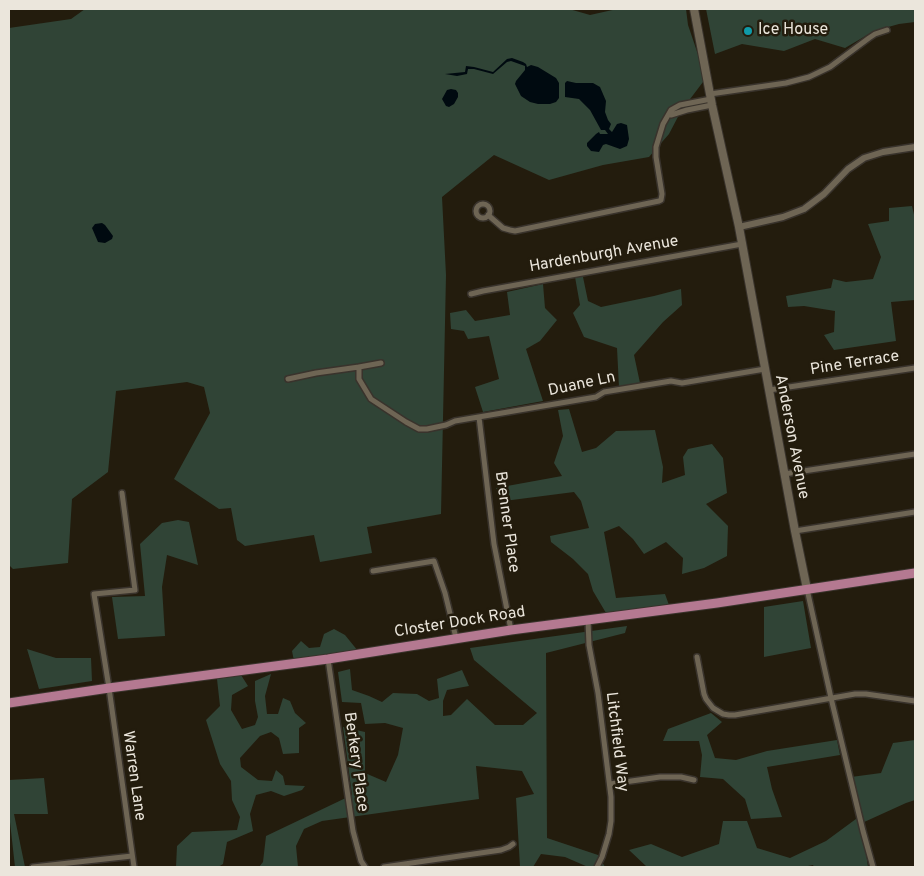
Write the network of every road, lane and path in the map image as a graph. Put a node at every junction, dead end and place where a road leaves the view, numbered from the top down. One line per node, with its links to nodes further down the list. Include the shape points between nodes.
1 (694, 9): 3 (main road, Anderson Avenue)
2 (887, 30): 3 (street, via 875,34 809,77)
3 (711, 99): 5 (street, via 680,105 671,110 663,124 656,147 661,200 515,231 503,228); 6 (main road, Anderson Avenue)
4 (915, 147): 6 (street, via 864,158 801,210 783,218)
5 (488, 215)
6 (739, 227): 7 (main road, Anderson Avenue)
7 (742, 244): 8 (street, Hardenburgh Avenue); 12 (main road, Anderson Avenue)
8 (471, 294)
9 (381, 363): 10 (street)
10 (359, 367): 13 (street); 15 (street, Duane Ln, via 359,379 371,398 419,429)
11 (915, 368): 14 (street, Pine Terrace)
12 (765, 370): 14 (main road, Anderson Avenue); 15 (street, Duane Ln, via 612,390 596,397)
13 (288, 379)
14 (769, 390): 17 (main road, Anderson Avenue)
15 (479, 417): 25 (street, Brenner Place, via 494,544)
16 (915, 454): 17 (street)
17 (784, 474): 20 (main road, Anderson Avenue)
18 (122, 493): 29 (street, Warren Lane, via 135,590 94,594)
19 (915, 512): 20 (street)
20 (795, 530): 23 (main road, Anderson Avenue)
21 (373, 571): 26 (street, via 434,561)
22 (915, 573): 23 (main road, Closter Dock Road)
23 (807, 589): 24 (main road, Closter Dock Road); 30 (street, Anderson Avenue)
24 (588, 620): 25 (main road, Closter Dock Road); 34 (street, Litchfield Way)
25 (511, 630): 26 (main road, Closter Dock Road)
26 (456, 638): 28 (main road, Closter Dock Road)
27 (697, 658): 30 (street, via 706,699 723,714 735,715)
28 (328, 659): 29 (main road, Closter Dock Road); 39 (street, Berkery Place, via 353,831)
29 (109, 688): 32 (main road, Closter Dock Road); 36 (street, Warren Lane)
30 (834, 698): 31 (street, via 866,694); 42 (street, Anderson Avenue)
31 (915, 701)
32 (9, 703)
33 (694, 780): 34 (street, via 670,776)
34 (610, 784): 41 (street, Litchfield Way, via 611,821)
35 (513, 844): 40 (street, via 501,850)
36 (132, 856): 37 (street); 38 (street, Warren Lane)
37 (33, 867)
38 (134, 867)
39 (365, 867)
40 (384, 867)
41 (597, 867)
42 (873, 867)

